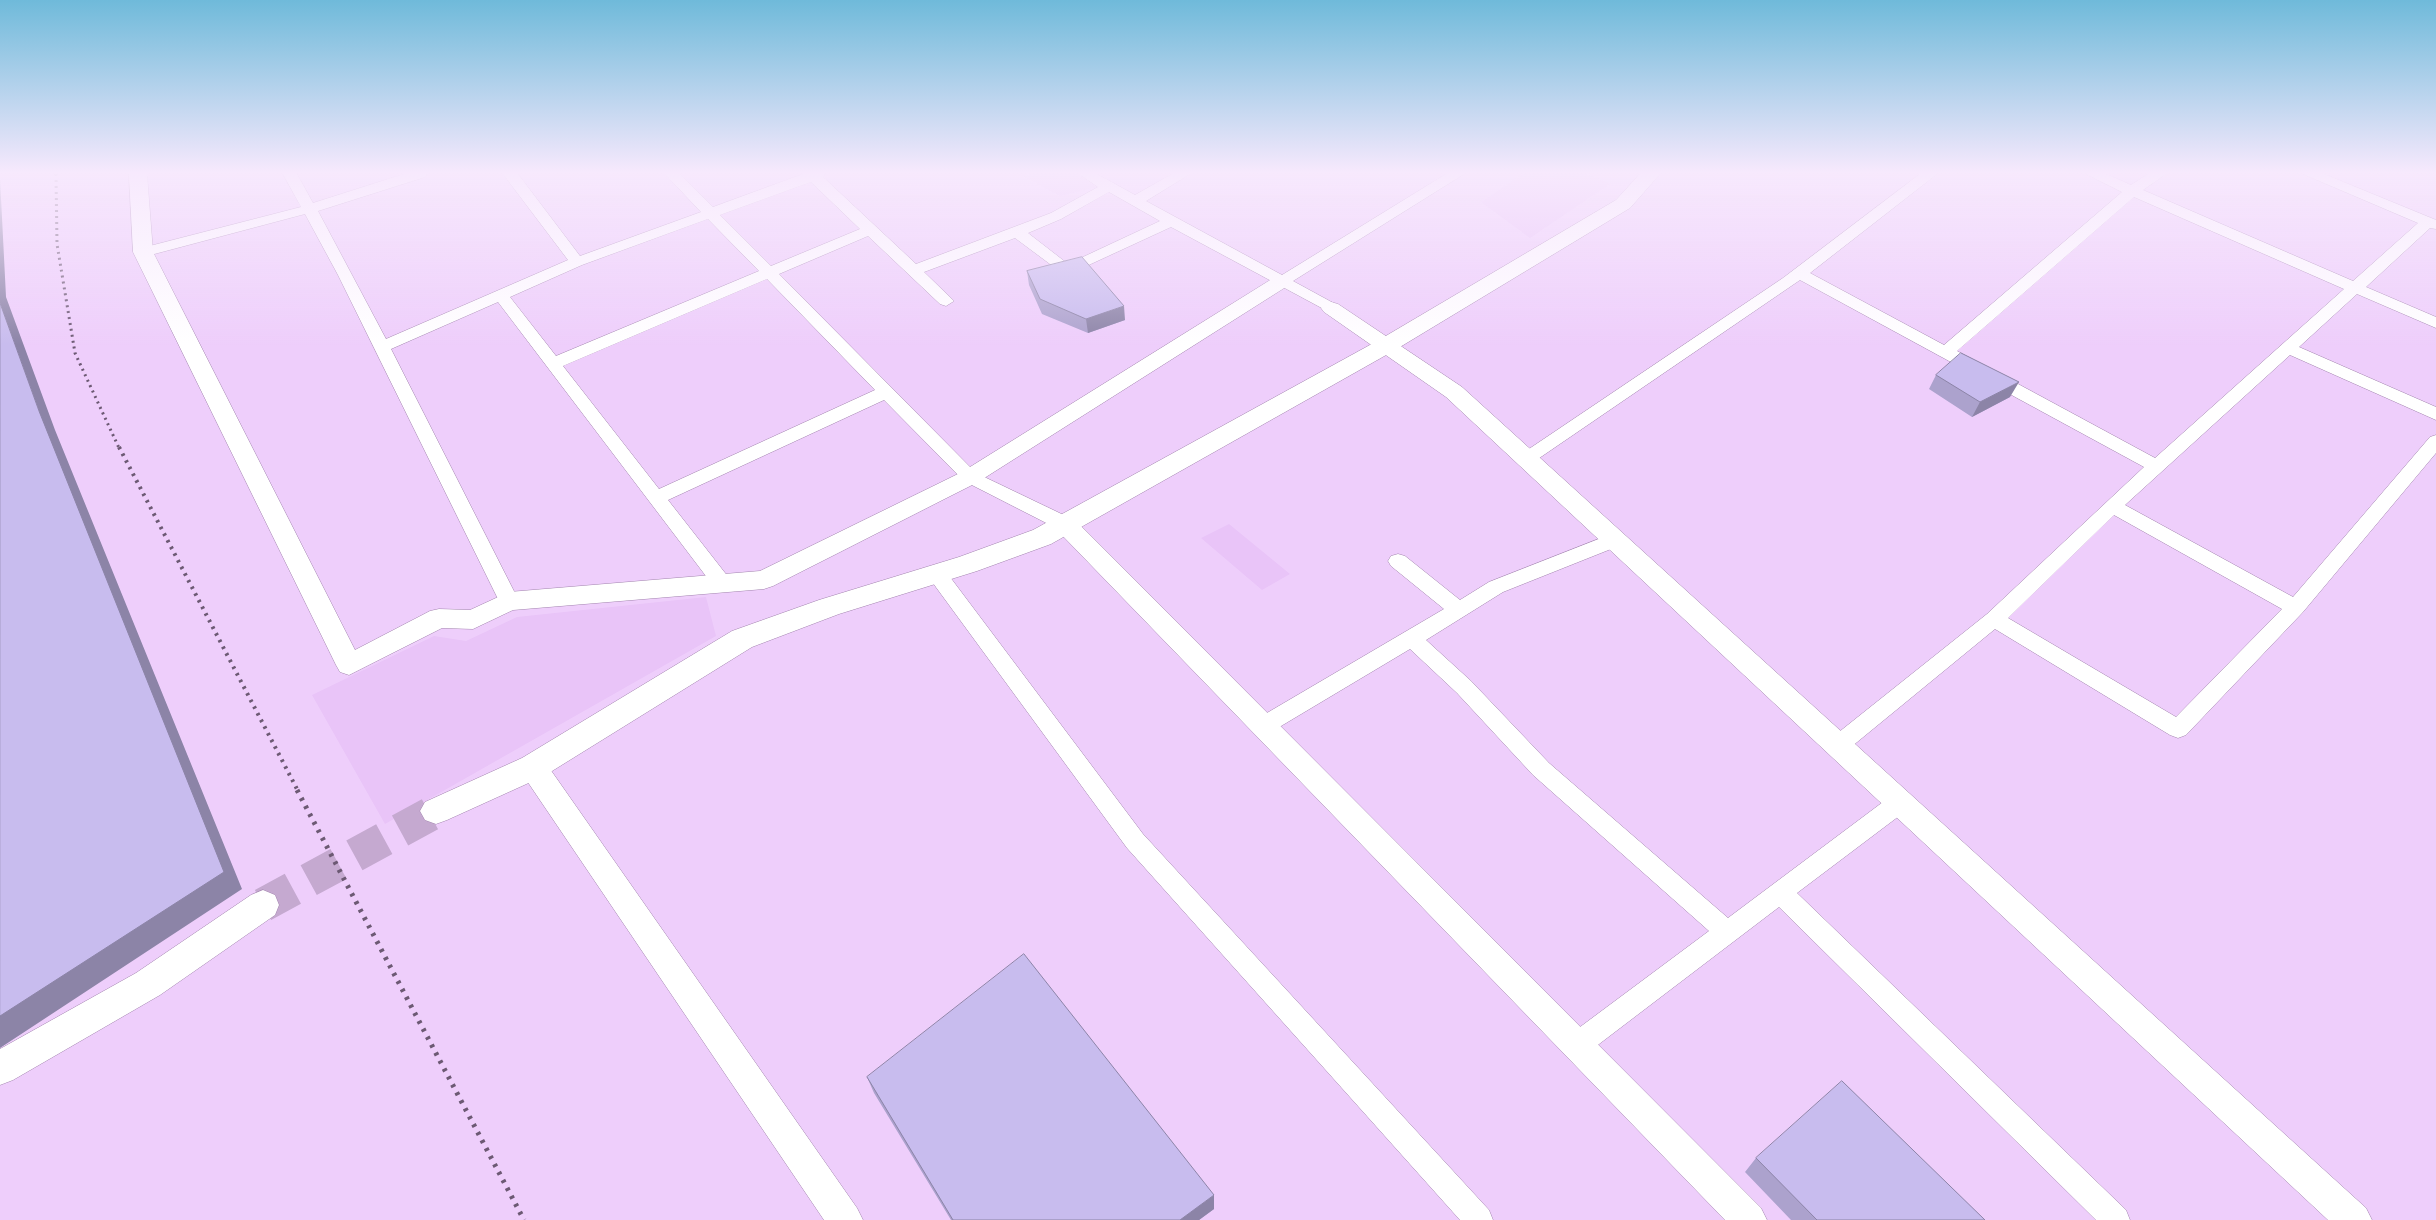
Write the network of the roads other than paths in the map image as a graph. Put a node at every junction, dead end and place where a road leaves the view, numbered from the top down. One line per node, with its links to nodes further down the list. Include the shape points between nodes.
1 (142, 231): 18 (street)
2 (224, 231): 18 (street)
3 (321, 231): 30 (street)
4 (553, 231): 19 (street)
5 (664, 231): 19 (street)
6 (728, 231): 21 (street)
7 (868, 231): 21 (street)
8 (871, 231): 20 (street)
9 (1150, 231): 17 (street, via 1067,270)
10 (1189, 231): 23 (street)
11 (1364, 231): 23 (street)
12 (1578, 231): 29 (main road)
13 (1855, 231): 22 (street)
14 (2086, 231): 32 (street)
15 (2225, 231): 24 (street)
16 (2422, 231): 24 (street)
17 (1017, 232): 20 (street)
18 (143, 252): 47 (street, via 349,665 438,618 473,620)
19 (577, 262): 25 (street)
20 (913, 271): 26 (street)
21 (768, 272): 33 (street); 34 (street)
22 (1799, 273): 32 (street); 37 (street)
23 (1282, 281): 27 (street); 39 (street)
24 (2355, 287): 28 (street); 31 (street)
25 (500, 295): 30 (street); 33 (street)
26 (946, 301)
27 (1331, 308): 29 (street)
28 (2436, 323)
29 (1387, 345): 37 (street, via 1454,392); 42 (main road)
30 (382, 347): 47 (street)
31 (2288, 348): 35 (street); 38 (street)
32 (1946, 352): 38 (street)
33 (553, 364): 40 (street)
34 (886, 392): 39 (street); 40 (street)
35 (2436, 414)
36 (2436, 441): 48 (street)
37 (1526, 459): 43 (street)
38 (2156, 466): 41 (street)
39 (970, 477): 42 (street); 46 (street, via 764,580)
40 (656, 498): 46 (street)
41 (2112, 506): 48 (street); 50 (street)
42 (1065, 524): 45 (main road, via 1042,538); 52 (street)
43 (1614, 540): 49 (street, via 1496,587); 53 (street)
44 (1398, 561): 49 (street)
45 (936, 574): 54 (main road, via 829,607 742,640); 63 (street, via 1135,841)
46 (722, 583): 47 (street)
47 (509, 601)
48 (2296, 607): 50 (street, via 2178,729)
49 (1459, 610): 51 (street)
50 (1994, 619): 53 (street)
51 (1412, 638): 52 (street); 59 (street, via 1464,687 1541,769)
52 (1263, 726): 60 (street)
53 (1837, 746): 55 (street)
54 (533, 767): 56 (main road); 62 (street)
55 (1899, 803): 57 (street); 66 (street)
56 (436, 810)
57 (1780, 892): 59 (street); 65 (street)
58 (263, 905): 61 (main road, via 148,984)
59 (1727, 932): 60 (street)
60 (1577, 1045): 64 (street)
61 (0, 1068)
62 (844, 1220)
63 (1479, 1220)
64 (1749, 1220)
65 (2116, 1220)
66 (2354, 1220)

